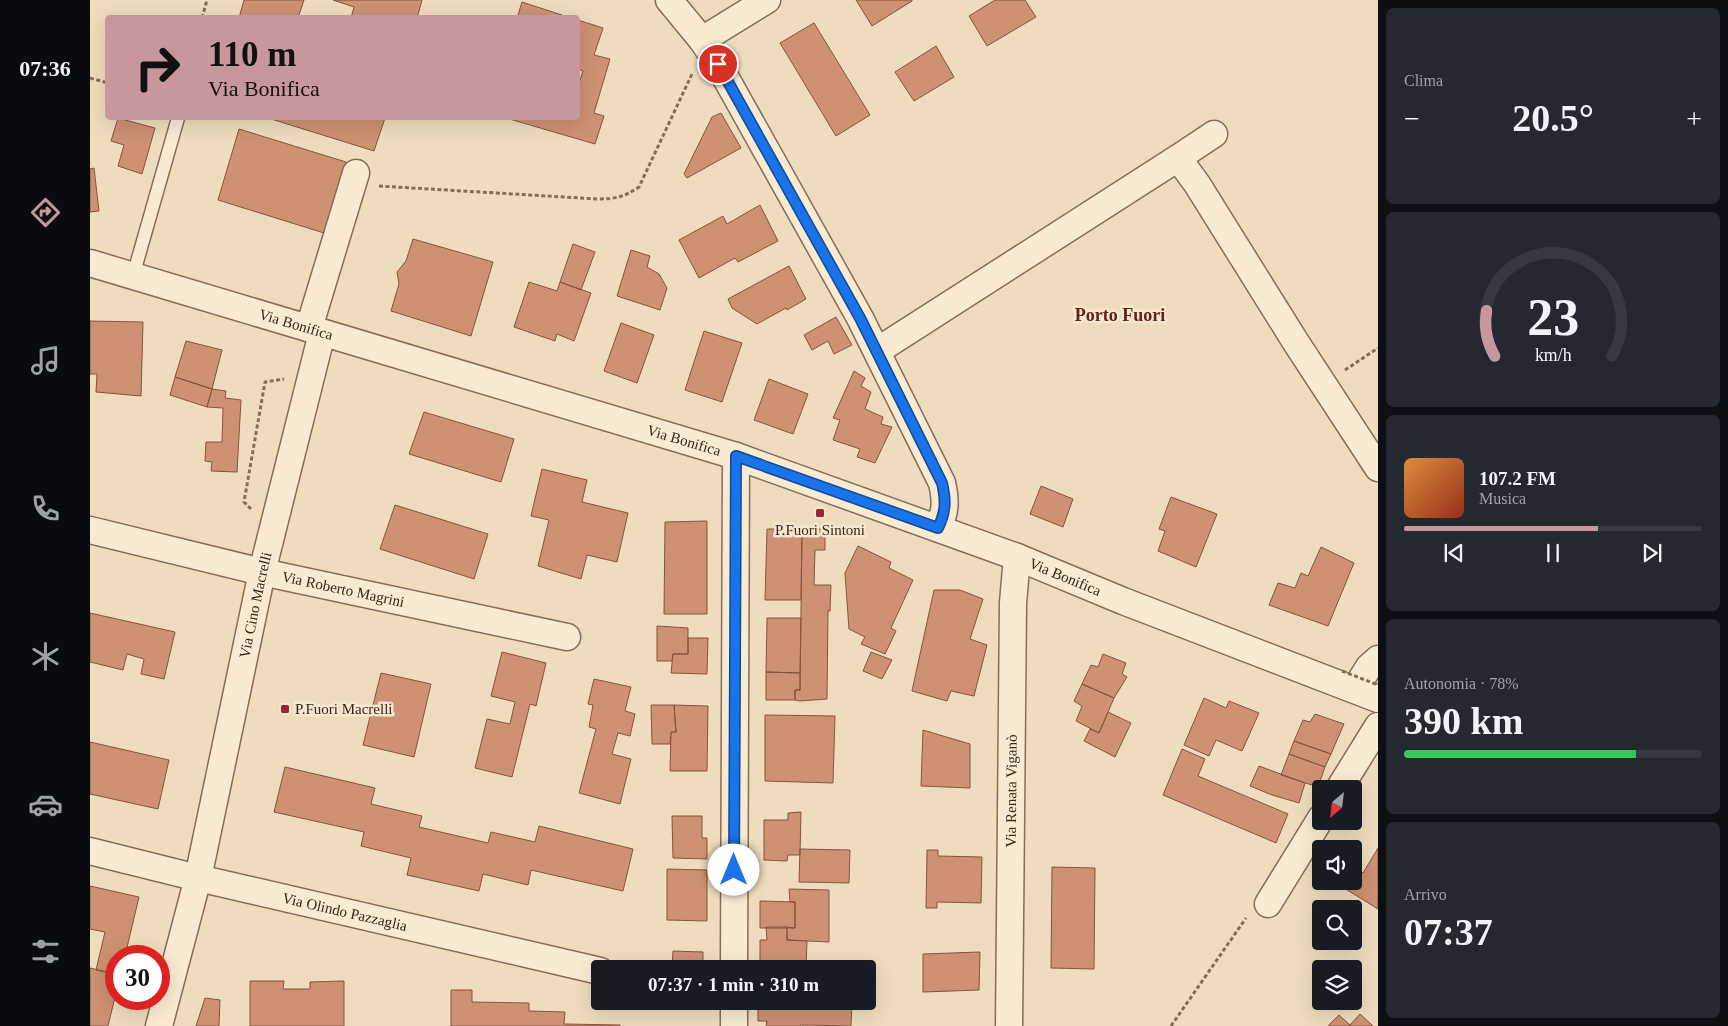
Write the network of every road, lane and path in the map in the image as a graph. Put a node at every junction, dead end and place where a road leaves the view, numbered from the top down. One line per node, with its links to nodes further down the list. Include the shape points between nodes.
1 (207, 0): 4 (path)
2 (669, 0): 5 (street)
3 (767, 0): 5 (street)
4 (203, 15)
5 (702, 40): 6 (street)
6 (718, 64): 13 (path, via 692,74 639,187 628,195 597,199 379,186); 18 (street)
7 (90, 78): 8 (path)
8 (105, 82)
9 (177, 120): 15 (lane)
10 (1214, 134): 11 (street)
11 (1178, 158): 18 (street); 20 (street)
12 (356, 173): 16 (street, Via Cino Macrelli)
13 (376, 195)
14 (90, 263): 15 (street, Via Bonifica)
15 (133, 276): 16 (street, Via Bonifica)
16 (315, 330): 19 (street, Via Cino Macrelli); 21 (street, Via Bonifica)
17 (1378, 348): 20 (path)
18 (877, 351): 23 (street, via 942,483 946,497 945,514)
19 (312, 374): 25 (street, Via Cino Macrelli); 25 (path, via 265,382 244,502)
20 (1323, 384): 22 (street)
21 (736, 456): 23 (street, Via Bonifica); 37 (street)
22 (1378, 468)
23 (938, 528): 26 (street, Via Bonifica)
24 (90, 530): 27 (street, Via Roberto Magrini)
25 (273, 530): 27 (street, Via Cino Macrelli)
26 (1017, 557): 30 (street, Via Bonifica, via 1123,601); 42 (street, Via Renata Viganò)
27 (262, 572): 28 (street, Via Roberto Magrini); 35 (street, Via Cino Macrelli)
28 (567, 636)
29 (1378, 658): 30 (street, via 1369,667)
30 (1363, 686)
31 (1378, 726): 32 (street)
32 (1345, 780)
33 (1314, 830): 36 (street)
34 (90, 850): 35 (street, Via Olindo Pazzaglia)
35 (198, 878): 38 (street, Via Olindo Pazzaglia); 40 (street, Via Cino Macrelli)
36 (1268, 904): 43 (path, via 1255,905)
37 (734, 960)
38 (591, 969)
39 (734, 1010): 41 (street)
40 (159, 1026)
41 (734, 1026)
42 (1010, 1026)
43 (1171, 1026)

